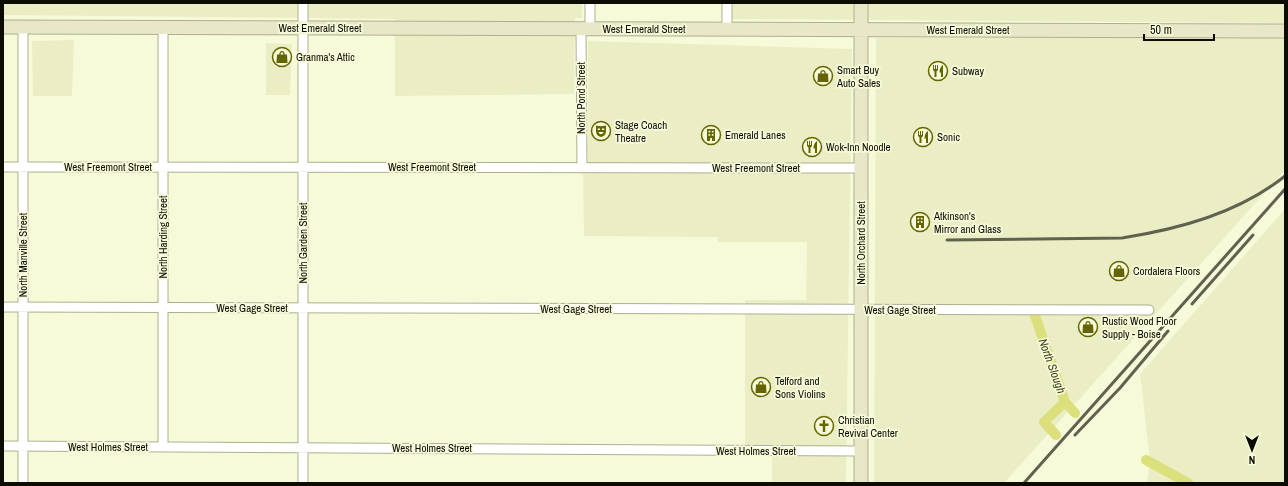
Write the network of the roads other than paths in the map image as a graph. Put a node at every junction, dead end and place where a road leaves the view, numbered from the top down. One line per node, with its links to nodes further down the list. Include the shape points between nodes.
1 (303, 3): 8 (street, North Garden Street)
2 (590, 3): 9 (street, North Pond Street)
3 (727, 3): 10 (street)
4 (861, 3): 11 (street, North Orchard Street)
5 (3, 28): 6 (street, West Emerald Street)
6 (23, 28): 7 (street, West Emerald Street); 14 (street, North Manville Street)
7 (163, 28): 8 (street, West Emerald Street); 15 (street, North Harding Street)
8 (303, 28): 9 (street, West Emerald Street); 16 (street, North Garden Street)
9 (585, 29): 10 (street, West Emerald Street); 17 (street, North Pond Street)
10 (727, 30): 11 (street, West Emerald Street)
11 (860, 30): 12 (street, West Emerald Street); 18 (street, North Orchard Street)
12 (1285, 32)
13 (3, 167): 14 (street, West Freemont Street)
14 (23, 167): 15 (street, West Freemont Street); 20 (street, North Manville Street)
15 (163, 167): 16 (street, West Freemont Street); 21 (street, North Harding Street)
16 (303, 167): 17 (street, West Freemont Street); 22 (street, North Garden Street)
17 (582, 168): 18 (street, West Freemont Street)
18 (861, 168): 23 (street, North Orchard Street)
19 (3, 307): 20 (street, West Gage Street)
20 (23, 307): 21 (street, West Gage Street); 26 (street, North Manville Street)
21 (163, 308): 22 (street, West Gage Street); 27 (street, North Harding Street)
22 (303, 308): 23 (street, West Gage Street); 28 (street, North Garden Street)
23 (861, 310): 24 (street, West Gage Street); 29 (street, North Orchard Street)
24 (1149, 310)
25 (3, 446): 26 (street, West Holmes Street)
26 (23, 446): 27 (street, West Holmes Street); 30 (street, North Manville Street)
27 (163, 447): 28 (street, West Holmes Street)
28 (303, 447): 29 (street, West Holmes Street); 31 (street, North Garden Street)
29 (861, 451): 32 (street, North Orchard Street)
30 (23, 483)
31 (303, 483)
32 (861, 483)

